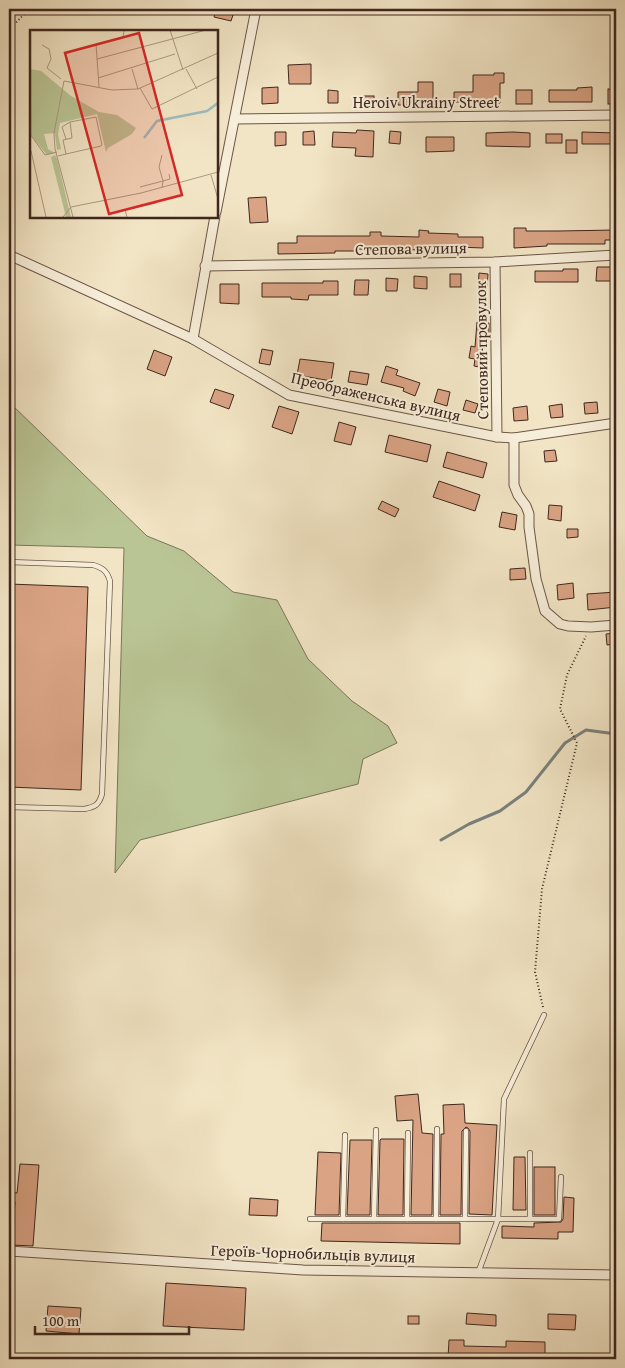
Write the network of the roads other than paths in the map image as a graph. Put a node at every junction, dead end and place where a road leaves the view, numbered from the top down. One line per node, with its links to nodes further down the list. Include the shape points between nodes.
1 (256, 9): 3 (street)
2 (616, 116): 3 (street, Heroiv Ukrainy Street)
3 (235, 118): 4 (street)
4 (218, 202)
5 (215, 218): 9 (street)
6 (616, 254): 8 (street, Степова вулиця)
7 (9, 255): 10 (street, Преображенська вулиця)
8 (495, 262): 9 (street, Степова вулиця); 12 (street, Степовий провулок)
9 (205, 266): 10 (street)
10 (193, 339): 12 (street, Преображенська вулиця, via 289,395)
11 (616, 423): 13 (street, Преображенська вулиця)
12 (496, 437): 13 (street, Преображенська вулиця)
13 (514, 438): 15 (street, via 514,485 529,514 536,579 545,611 560,624)
14 (9, 562): 16 (lane, via 93,565 108,573 110,581 100,802 84,809)
15 (616, 625)
16 (9, 807)
17 (544, 1014): 31 (lane, via 504,1099)
18 (376, 1130): 27 (lane)
19 (437, 1130): 29 (lane)
20 (466, 1130): 30 (lane)
21 (408, 1133): 28 (lane)
22 (345, 1135): 26 (lane)
23 (530, 1153): 32 (lane)
24 (562, 1177): 32 (lane, via 559,1218)
25 (310, 1219): 26 (lane)
26 (343, 1219): 27 (lane)
27 (374, 1219): 28 (lane)
28 (407, 1219): 29 (lane)
29 (436, 1219): 30 (lane)
30 (465, 1219): 31 (lane)
31 (498, 1219): 32 (lane); 34 (lane)
32 (530, 1219)
33 (9, 1251): 34 (street, Героїв-Чорнобильців вулиця, via 303,1270)
34 (478, 1273): 35 (street, Героїв-Чорнобильців вулиця)
35 (616, 1275)

